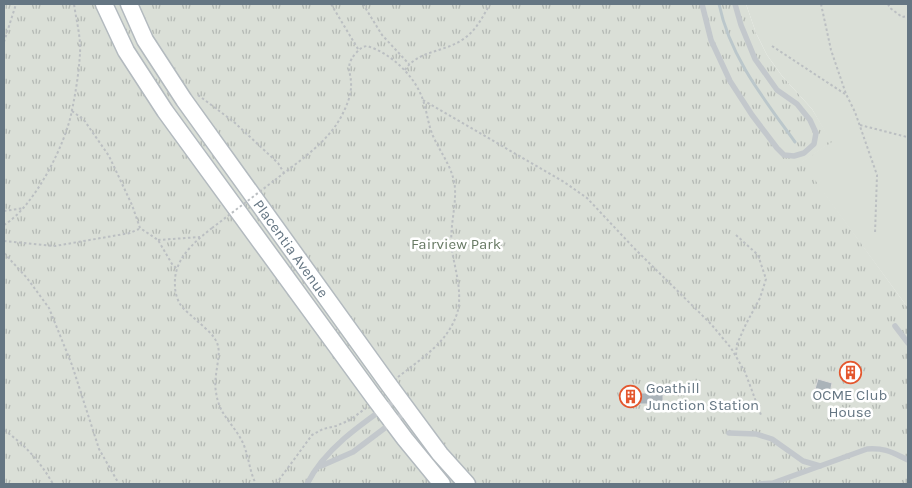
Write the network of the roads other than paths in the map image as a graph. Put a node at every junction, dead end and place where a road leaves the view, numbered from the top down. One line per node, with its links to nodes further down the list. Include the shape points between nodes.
1 (104, 4): 8 (main road, Placentia Avenue, via 126,51 165,111)
2 (129, 4): 7 (main road, Placentia Avenue, via 145,40 184,100)
3 (702, 4): 4 (lane, via 715,48 730,81 752,115 784,155 804,153 814,144 816,133 810,120 777,90 755,59)
4 (735, 4)
5 (895, 326): 6 (lane)
6 (908, 343)
7 (403, 404): 8 (lane); 8 (lane); 15 (main road, Placentia Avenue, via 440,454)
8 (388, 415): 11 (lane, via 341,440); 11 (lane, via 353,452); 14 (main road, Placentia Avenue)
9 (729, 433): 12 (lane, via 756,434 772,439 803,461)
10 (908, 460): 12 (lane, via 891,450 878,448)
11 (320, 466): 13 (lane)
12 (820, 466): 16 (lane, via 773,483)
13 (307, 484)
14 (442, 484)
15 (468, 484)
16 (759, 484)

